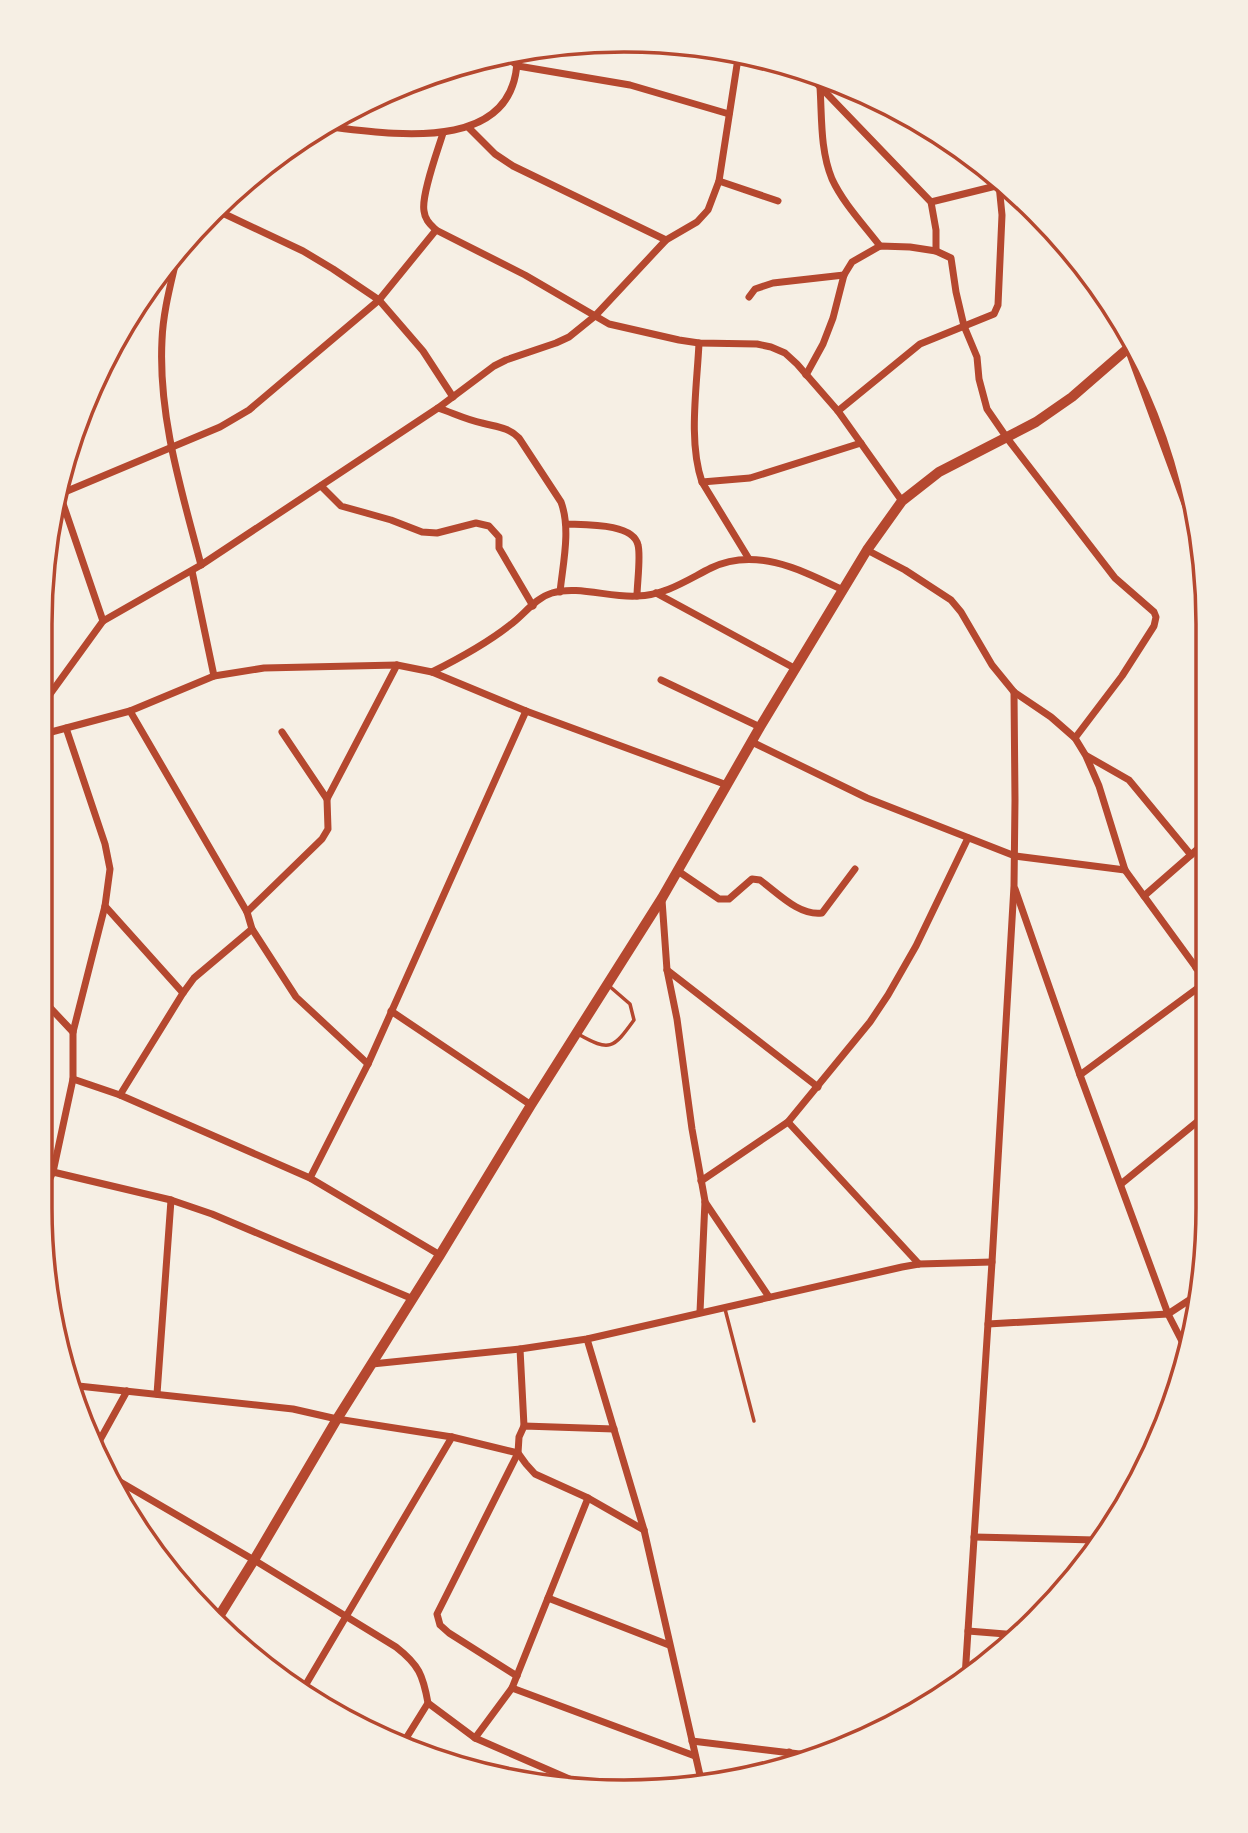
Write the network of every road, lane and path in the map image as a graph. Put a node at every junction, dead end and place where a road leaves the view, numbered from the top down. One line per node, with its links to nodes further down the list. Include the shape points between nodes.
1 (518, 62): 4 (street)
2 (514, 63): 4 (street)
3 (737, 64): 6 (street)
4 (518, 66): 6 (street, via 630,85); 7 (street, via 500,107)
5 (820, 87): 14 (street); 18 (street, via 824,149 832,179)
6 (729, 114): 10 (street)
7 (468, 127): 9 (street); 17 (street, via 513,166)
8 (340, 128): 9 (street)
9 (443, 133): 16 (street, via 423,208)
10 (719, 181): 13 (street); 17 (street, via 708,210)
11 (992, 187): 14 (street)
12 (1001, 194): 25 (street, via 998,305 994,314)
13 (778, 201)
14 (931, 202): 19 (street)
15 (226, 215): 23 (street, via 303,251)
16 (436, 230): 23 (street); 24 (street)
17 (666, 240): 24 (street)
18 (880, 246): 19 (street); 21 (street, via 852,262)
19 (936, 251): 25 (street, via 951,258)
20 (173, 273): 35 (street, via 161,366)
21 (844, 275): 22 (street, via 773,283 755,289); 28 (street, via 833,318)
22 (749, 297)
23 (379, 300): 29 (street, via 424,351); 35 (street, via 249,410)
24 (595, 316): 26 (street, via 626,329); 29 (street, via 556,344 494,366)
25 (964, 326): 32 (street, via 920,344); 33 (street, via 978,357 987,409)
26 (699, 344): 28 (street, via 771,346 785,353); 37 (street, via 696,453)
27 (1126, 350): 33 (main road, via 1072,397)
28 (806, 375): 32 (street)
29 (453, 397): 31 (street)
30 (1150, 399): 36 (street)
31 (438, 408): 38 (street); 42 (street, via 513,432 561,502)
32 (838, 411): 34 (street)
33 (1007, 438): 40 (main road, via 939,472); 66 (street, via 1115,578 1156,617 1122,677)
34 (861, 443): 37 (street, via 750,478); 40 (street)
35 (171, 447): 39 (street); 45 (street)
36 (1175, 473)
37 (702, 482): 44 (street)
38 (321, 486): 45 (street); 51 (street, via 341,506 422,532 476,523 489,526)
39 (69, 488)
40 (902, 501): 43 (main road)
41 (64, 508): 52 (street)
42 (566, 524): 48 (street); 50 (street, via 605,526 634,536 639,546)
43 (867, 550): 47 (main road); 59 (street, via 951,600)
44 (749, 559): 47 (street, via 767,559); 49 (street, via 729,561 681,586)
45 (201, 565): 46 (street)
46 (192, 571): 52 (street); 56 (street)
47 (843, 590): 54 (main road)
48 (560, 592): 50 (street); 51 (street)
49 (656, 593): 50 (street); 54 (street)
50 (637, 596)
51 (533, 606): 55 (street, via 473,652)
52 (103, 621): 58 (street)
53 (397, 665): 55 (street); 56 (street, via 264,668); 70 (street)
54 (796, 668): 62 (main road)
55 (432, 672): 61 (street)
56 (214, 676): 60 (street)
57 (661, 680): 62 (street)
58 (52, 691)
59 (1014, 692): 66 (street); 74 (street)
60 (130, 710): 63 (street); 82 (street)
61 (526, 710): 69 (street); 90 (street)
62 (760, 727): 67 (main road)
63 (66, 728): 64 (street); 81 (street, via 105,844 110,869)
64 (52, 732)
65 (282, 732): 70 (street)
66 (1074, 738): 68 (street)
67 (752, 742): 69 (main road); 71 (street, via 867,797)
68 (1086, 756): 73 (street, via 1129,780); 76 (street)
69 (727, 785): 77 (main road)
70 (327, 799): 82 (street, via 328,829 322,839)
71 (968, 838): 74 (street); 96 (street, via 888,995)
72 (1196, 850): 73 (street)
73 (1191, 855): 79 (street)
74 (1015, 856): 76 (street); 78 (street)
75 (855, 869): 77 (street, via 822,914 813,915 760,880 752,879 729,899 719,899)
76 (1125, 870): 79 (street)
77 (678, 871): 80 (main road)
78 (1014, 886): 94 (street); 108 (street)
79 (1144, 896): 84 (street)
80 (662, 898): 85 (street); 86 (main road)
81 (105, 906): 88 (street); 91 (street)
82 (247, 912): 83 (street)
83 (252, 929): 88 (street, via 194,978); 93 (street, via 296,997)
84 (1196, 968)
85 (667, 970): 96 (street); 103 (street)
86 (607, 984): 92 (main road); 92 (lane, via 630,1004 634,1020 619,1041 609,1045 598,1045)
87 (1196, 991): 94 (street)
88 (183, 993): 97 (street)
89 (52, 1008): 91 (street)
90 (391, 1011): 93 (street); 98 (street)
91 (73, 1032): 95 (street)
92 (576, 1033): 98 (main road)
93 (368, 1063): 102 (street)
94 (1080, 1075): 104 (street)
95 (73, 1079): 97 (street); 101 (street)
96 (818, 1087): 99 (street)
97 (120, 1095): 102 (street)
98 (531, 1105): 107 (main road)
99 (788, 1122): 103 (street); 109 (street)
100 (1196, 1123): 104 (street)
101 (53, 1172): 105 (street)
102 (310, 1178): 107 (street)
103 (701, 1181): 106 (street)
104 (1121, 1184): 115 (street)
105 (171, 1200): 111 (street); 123 (street)
106 (705, 1201): 110 (street); 114 (street)
107 (440, 1255): 111 (main road)
108 (992, 1262): 109 (street); 116 (street)
109 (919, 1264): 110 (street)
110 (769, 1297): 113 (street)
111 (413, 1298): 120 (main road)
112 (1188, 1300): 115 (street)
113 (724, 1307): 114 (street); 125 (lane)
114 (700, 1312): 118 (street)
115 (1168, 1314): 116 (street); 117 (street)
116 (988, 1324): 134 (street)
117 (1181, 1338)
118 (587, 1339): 119 (street); 127 (street)
119 (520, 1349): 120 (street); 126 (street)
120 (372, 1364): 124 (main road)
121 (81, 1386): 122 (street)
122 (127, 1391): 123 (street); 129 (street)
123 (157, 1394): 124 (street, via 293,1409)
124 (337, 1419): 128 (street); 136 (main road)
125 (754, 1421)
126 (524, 1426): 127 (street); 130 (street)
127 (614, 1429): 133 (street)
128 (452, 1437): 130 (street); 139 (street)
129 (101, 1439)
130 (518, 1453): 132 (street, via 535,1474); 144 (street, via 437,1615 449,1633)
131 (123, 1483): 136 (street)
132 (589, 1498): 133 (street); 137 (street)
133 (644, 1530): 142 (street)
134 (974, 1538): 135 (street); 140 (street)
135 (1090, 1540)
136 (254, 1560): 138 (main road); 139 (street)
137 (548, 1598): 142 (street); 144 (street)
138 (221, 1614)
139 (345, 1617): 145 (street); 147 (street, via 408,1657 424,1680)
140 (968, 1631): 141 (street); 143 (street)
141 (1006, 1634)
142 (669, 1646): 150 (street)
143 (966, 1667)
144 (517, 1676): 146 (street)
145 (306, 1684)
146 (512, 1688): 149 (street); 153 (street)
147 (428, 1703): 148 (street); 149 (street)
148 (406, 1738)
149 (475, 1738): 156 (street)
150 (692, 1741): 151 (street); 153 (street)
151 (789, 1752): 152 (street); 154 (street)
152 (797, 1753)
153 (695, 1756): 155 (street)
154 (788, 1756)
155 (700, 1776)
156 (565, 1777)

